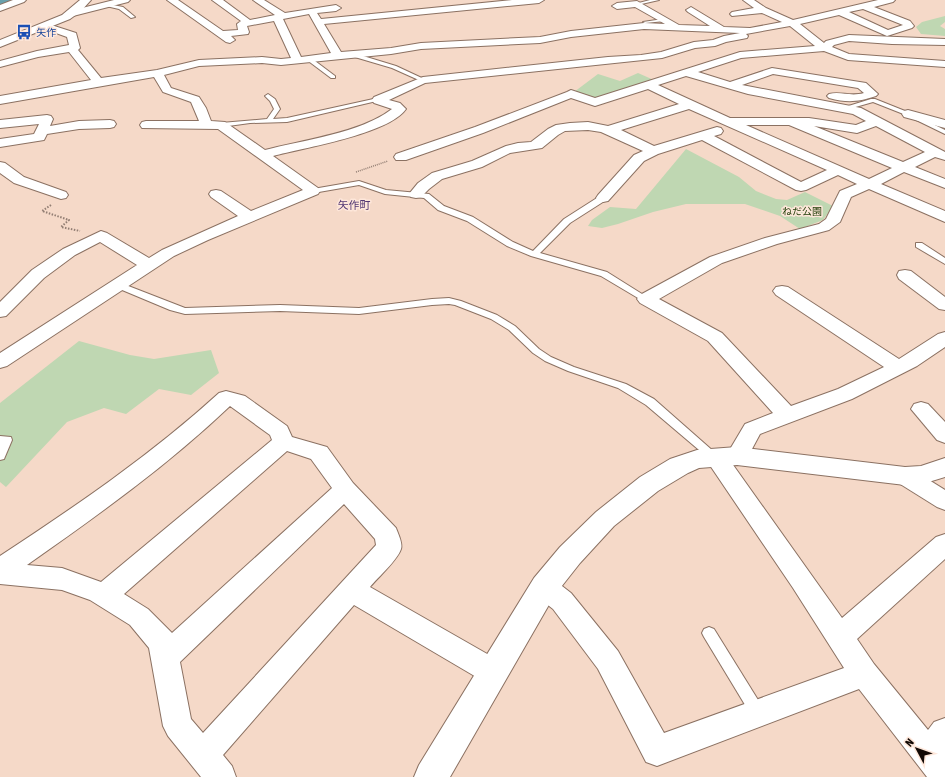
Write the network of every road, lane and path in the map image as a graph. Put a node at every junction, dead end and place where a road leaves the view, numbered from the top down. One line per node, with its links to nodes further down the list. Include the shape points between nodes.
1 (21, 0): 20 (street)
2 (86, 0): 26 (street)
3 (125, 0): 16 (street)
4 (172, 0): 34 (street, via 226,37 244,32 242,24)
5 (217, 0): 34 (street)
6 (258, 0): 30 (street)
7 (456, 0): 21 (street)
8 (539, 0): 21 (street)
9 (657, 0): 15 (lane)
10 (748, 0): 23 (street)
11 (890, 0): 18 (street)
12 (608, 1): 17 (street)
13 (300, 4): 24 (street)
14 (379, 4): 28 (street)
15 (637, 4): 17 (street); 32 (street)
16 (108, 5): 26 (street); 29 (lane, via 121,8)
17 (617, 6): 31 (street)
18 (864, 6): 25 (street); 25 (street, via 909,26 887,33)
19 (349, 7): 24 (street)
20 (0, 8)
21 (464, 8): 28 (street)
22 (691, 10): 38 (street)
23 (763, 10): 27 (street); 35 (street)
24 (312, 11): 30 (street); 33 (street)
25 (842, 12): 35 (street)
26 (73, 13): 36 (street)
27 (735, 14)
28 (388, 15): 33 (street)
29 (133, 17)
30 (280, 17): 34 (street); 52 (street)
31 (641, 20): 32 (lane); 37 (street); 46 (street, via 540,40 421,46)
32 (663, 20): 37 (street)
33 (318, 22): 49 (street)
34 (249, 23)
35 (792, 23): 39 (street); 45 (street)
36 (44, 26): 41 (street); 44 (street, via 72,35 75,48)
37 (676, 27): 38 (street); 42 (street)
38 (722, 29): 39 (street)
39 (750, 31): 42 (street, via 748,35)
40 (892, 41): 43 (street); 45 (street, via 849,38 830,43); 47 (street)
41 (0, 44)
42 (708, 44): 48 (street); 50 (street, via 694,45)
43 (943, 44)
44 (71, 48): 53 (street); 59 (street)
45 (825, 48): 48 (street); 54 (street, via 848,57)
46 (350, 54): 49 (street); 58 (lane, via 394,67)
47 (902, 54)
48 (740, 55): 55 (street)
49 (337, 56): 51 (street)
50 (649, 57): 55 (street); 58 (street)
51 (309, 59): 52 (street); 57 (lane)
52 (297, 60): 56 (street, via 204,62)
53 (0, 64)
54 (945, 64)
55 (687, 72): 60 (street); 61 (street)
56 (157, 73): 59 (street); 76 (street, via 167,90 195,100)
57 (333, 77)
58 (423, 80): 66 (street)
59 (98, 82): 65 (street)
60 (649, 85): 67 (street); 80 (street, via 595,102 570,94)
61 (729, 86): 64 (street); 64 (street, via 772,71 862,85 872,94 855,99 796,90)
62 (0, 89): 65 (street)
63 (268, 96): 70 (lane, via 277,109)
64 (790, 99): 68 (street)
65 (3, 100)
66 (378, 100): 70 (lane, via 287,120); 89 (street, via 400,109 396,114 359,129)
67 (690, 105): 73 (street); 81 (street)
68 (845, 108): 69 (lane, via 873,100); 72 (street, via 857,111)
69 (908, 114): 77 (street); 83 (lane)
70 (269, 120): 78 (lane)
71 (789, 121): 72 (street, via 857,129); 73 (street); 92 (street)
72 (877, 122): 88 (street)
73 (731, 123): 84 (street); 93 (street)
74 (0, 124): 82 (street, via 47,119)
75 (110, 124): 82 (street, via 79,125)
76 (206, 124): 78 (street); 79 (street)
77 (945, 124)
78 (221, 125): 89 (street)
79 (146, 126)
80 (481, 129): 86 (street); 90 (street)
81 (608, 130): 86 (street, via 589,126 561,128 545,141 533,146); 87 (street)
82 (42, 131): 85 (street, via 39,137)
83 (945, 132)
84 (704, 136): 87 (street); 93 (street, via 802,187)
85 (0, 143)
86 (517, 146): 98 (street, via 442,174 427,182)
87 (653, 151): 100 (street, via 639,158)
88 (940, 154): 92 (street)
89 (262, 155): 96 (street)
90 (401, 157)
91 (0, 166): 99 (street, via 19,180)
92 (903, 167): 94 (street); 95 (street)
93 (838, 170): 94 (street)
94 (869, 184): 102 (street); 111 (street, via 845,194 832,222 824,227 771,241 716,260)
95 (945, 184)
96 (313, 191): 98 (lane, via 359,183 384,192); 101 (street)
97 (216, 194): 101 (street)
98 (416, 194): 105 (lane, via 426,196 441,208 470,219 510,244)
99 (61, 195): 103 (path, via 64,198 42,211 69,220 61,226)
100 (603, 198): 105 (lane, via 567,221)
101 (249, 217): 107 (street)
102 (945, 217)
103 (100, 236): 107 (street); 113 (street, via 69,252 38,274)
104 (919, 245): 106 (lane)
105 (534, 254): 111 (lane, via 604,274)
106 (945, 262)
107 (148, 265): 109 (street)
108 (906, 275): 112 (street)
109 (118, 285): 115 (street); 123 (lane, via 185,312 280,308 359,311 449,301 494,317 512,328 548,359 622,386 650,402)
110 (782, 291): 116 (street)
111 (646, 299): 118 (street, via 715,337)
112 (945, 305)
113 (0, 312)
114 (945, 338): 116 (street)
115 (0, 362)
116 (899, 368): 118 (street, via 845,394)
117 (921, 409): 119 (street)
118 (787, 414): 123 (street, via 752,429)
119 (945, 435)
120 (0, 440): 122 (lane, via 7,440)
121 (283, 442): 126 (street, via 319,453); 129 (street, via 280,431 238,401 226,398 176,443 129,479); 132 (street)
122 (0, 456)
123 (726, 457): 125 (street, via 772,459); 130 (street, via 697,459 648,484 605,519 570,555); 134 (street)
124 (945, 467): 125 (street, via 922,475)
125 (905, 476): 127 (street)
126 (345, 489): 131 (street, via 387,535 389,548); 135 (street)
127 (945, 501)
128 (945, 544): 134 (street)
129 (0, 571): 132 (street, via 62,579)
130 (544, 587): 136 (street); 138 (street, via 562,601 608,660 657,750)
131 (352, 590): 136 (street); 140 (street)
132 (104, 596): 135 (street, via 139,617 162,642)
133 (709, 633): 138 (lane)
134 (840, 637): 137 (street)
135 (165, 657): 140 (street, via 178,726)
136 (493, 672): 143 (street)
137 (864, 674): 138 (street); 139 (street)
138 (758, 713)
139 (936, 742): 141 (street)
140 (202, 755): 142 (street)
141 (945, 775)
142 (221, 777)
143 (431, 777)

